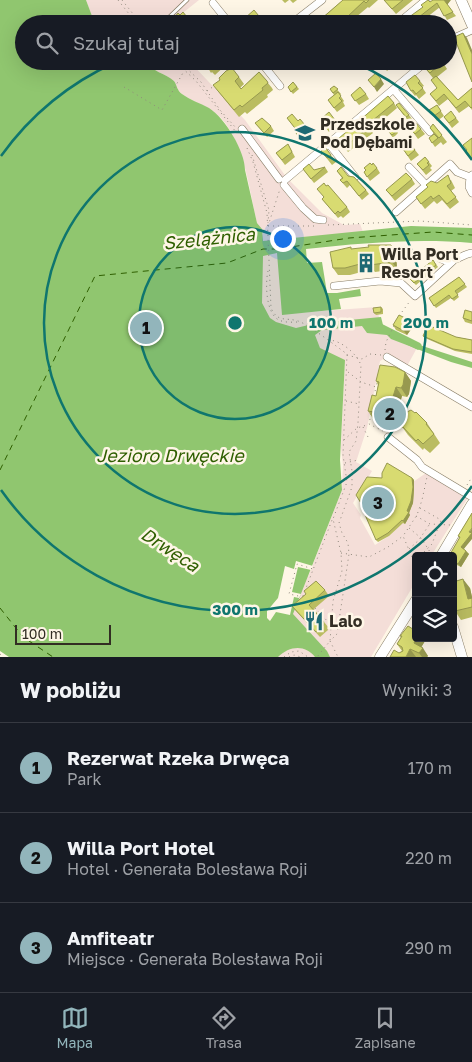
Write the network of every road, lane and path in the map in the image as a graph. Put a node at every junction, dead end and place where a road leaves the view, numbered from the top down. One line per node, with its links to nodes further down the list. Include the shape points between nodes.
1 (118, 0): 8 (path)
2 (122, 0): 9 (path)
3 (187, 0): 10 (lane)
4 (322, 0): 12 (street)
5 (426, 0): 13 (street)
6 (461, 0): 14 (main road)
7 (213, 3): 11 (street)
8 (130, 15)
9 (134, 15)
10 (171, 15)
11 (223, 15)
12 (303, 15)
13 (408, 15)
14 (472, 24)
15 (472, 30): 16 (street)
16 (457, 37)
17 (184, 70): 25 (path, via 162,110); 27 (path)
18 (189, 70): 27 (path)
19 (233, 70): 22 (path)
20 (267, 70): 24 (street)
21 (417, 70): 26 (street)
22 (228, 74)
23 (214, 86): 27 (path)
24 (280, 86)
25 (124, 87)
26 (394, 90): 29 (street); 32 (street)
27 (206, 92): 28 (path); 30 (path)
28 (242, 131): 37 (street)
29 (430, 132)
30 (241, 138)
31 (245, 143): 44 (path, via 267,213)
32 (329, 144): 36 (street); 37 (street)
33 (248, 145): 44 (path, via 269,210)
34 (409, 167): 38 (street)
35 (471, 176): 38 (street, via 457,172 450,164); 39 (street, via 469,187)
36 (355, 177)
37 (283, 182): 42 (street, via 314,219)
38 (426, 185): 41 (street)
39 (472, 193)
40 (276, 199): 44 (path)
41 (396, 212)
42 (324, 223): 43 (path, via 420,221)
43 (472, 225)
44 (267, 226): 45 (path); 51 (path, via 269,309 279,320 301,322)
45 (315, 226)
46 (472, 254): 48 (street)
47 (441, 260): 48 (street)
48 (454, 261): 50 (street)
49 (334, 286): 50 (street, via 380,281 401,283)
50 (415, 296): 53 (path, via 404,308 388,337 384,346)
51 (328, 340): 52 (path); 54 (path, via 338,342)
52 (347, 354): 54 (path); 55 (path)
53 (387, 357): 54 (path, via 370,354); 62 (street)
54 (358, 359): 57 (path)
55 (347, 372): 57 (path); 60 (path)
56 (378, 380): 58 (path)
57 (361, 382): 58 (path); 61 (path)
58 (376, 387): 59 (path)
59 (374, 396)
60 (346, 401): 61 (path); 69 (path)
61 (360, 404): 66 (path)
62 (472, 407)
63 (370, 415): 64 (path)
64 (369, 424): 65 (path); 67 (path)
65 (363, 426): 66 (path); 68 (path)
66 (357, 428): 69 (path); 71 (path, via 356,441 349,452)
67 (388, 436): 73 (street)
68 (369, 439)
69 (343, 440): 72 (path)
70 (358, 460): 71 (path)
71 (351, 461): 72 (path); 93 (path, via 352,487 339,523)
72 (344, 464): 80 (path, via 347,482)
73 (429, 472): 75 (street); 78 (path)
74 (472, 477): 75 (path)
75 (463, 492): 76 (street)
76 (472, 497)
77 (472, 504): 91 (main road)
78 (420, 508): 79 (path); 82 (path, via 441,520)
79 (416, 516): 81 (path); 84 (path)
80 (333, 520): 92 (path); 95 (path)
81 (430, 524): 82 (path); 86 (path)
82 (440, 524): 83 (path); 87 (path, via 436,538)
83 (451, 526)
84 (408, 528): 85 (path); 86 (path)
85 (403, 536): 88 (path); 93 (path, via 369,557)
86 (421, 538): 87 (path); 88 (path)
87 (428, 548): 89 (path); 90 (path)
88 (409, 549): 94 (path)
89 (424, 552)
90 (430, 552)
91 (443, 552)
92 (340, 553): 93 (path); 102 (path, via 342,571 333,601)
93 (349, 554): 104 (path, via 336,634)
94 (412, 554)
95 (313, 568): 96 (path); 96 (path, via 297,564 289,594)
96 (302, 597): 97 (path)
97 (305, 598)
98 (312, 605): 102 (path)
99 (412, 606): 101 (main road)
100 (412, 613): 101 (main road)
101 (404, 618): 113 (main road)
102 (332, 626): 104 (path)
103 (457, 640): 114 (main road)
104 (330, 641): 111 (path); 112 (path)
105 (0, 654): 106 (path)
106 (4, 657)
107 (284, 657): 110 (path, via 299,651)
108 (290, 657): 109 (path)
109 (301, 657)
110 (308, 657)
111 (317, 657)
112 (338, 657)
113 (380, 657)
114 (462, 657)

